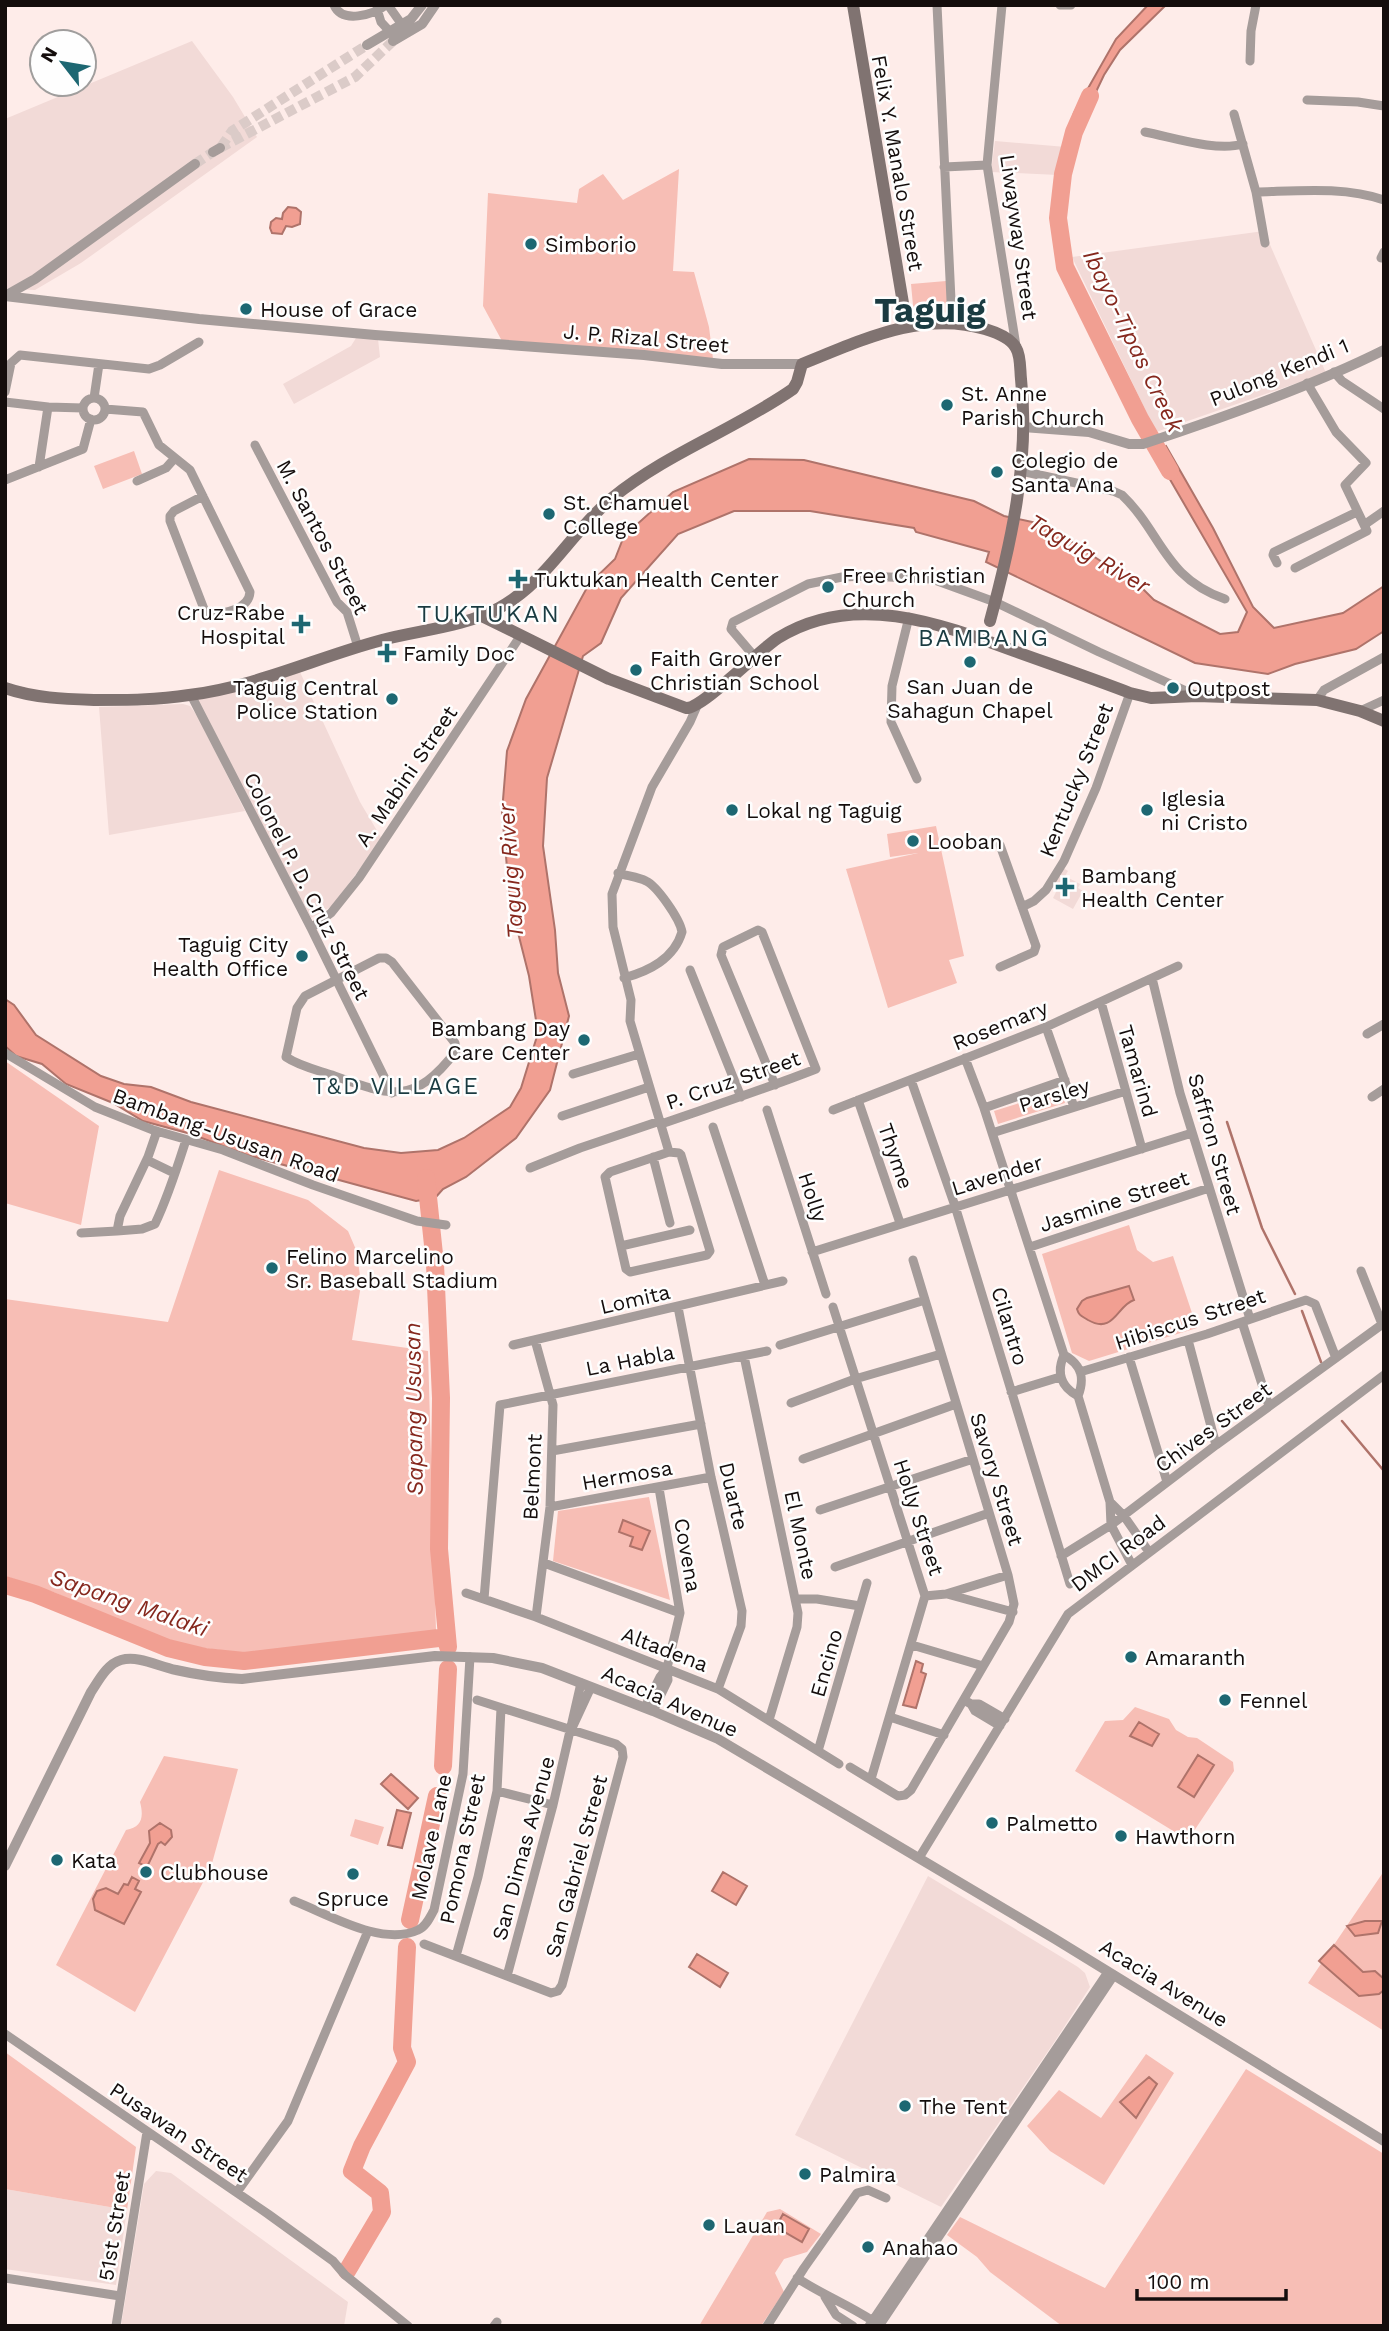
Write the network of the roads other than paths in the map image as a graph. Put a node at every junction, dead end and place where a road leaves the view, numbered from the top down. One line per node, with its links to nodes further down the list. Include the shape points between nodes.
1 (334, 5): 11 (street, via 345,16)
2 (387, 5): 11 (street); 12 (street)
3 (422, 5): 12 (street)
4 (435, 5): 12 (street, via 422,24)
5 (853, 5): 29 (main road, Felix Y. Manalo Street)
6 (937, 5): 23 (street)
7 (1002, 5): 22 (street, Liwayway Street)
8 (1060, 5): 9 (street)
9 (1071, 5)
10 (1256, 5): 15 (street)
11 (377, 8): 13 (street)
12 (405, 29): 13 (street)
13 (394, 38): 14 (street)
14 (367, 45)
15 (1250, 61)
16 (1307, 100): 17 (street)
17 (1384, 106)
18 (1234, 114): 20 (street)
19 (1145, 132): 20 (street, via 1203,143)
20 (1243, 144): 24 (street)
21 (195, 164): 27 (street)
22 (987, 165): 23 (street); 31 (street, Liwayway Street)
23 (944, 167): 28 (street)
24 (1256, 192): 25 (street, via 1349,192); 26 (street)
25 (1384, 200)
26 (1265, 243)
27 (5, 296): 34 (street, J. P. Rizal Street, via 401,337 722,364)
28 (952, 321): 29 (main road, J. P. Rizal Street); 31 (main road, J. P. Rizal Street, via 992,330)
29 (907, 327): 34 (main road, J. P. Rizal Street)
30 (199, 342): 33 (street, via 149,369)
31 (1016, 348): 45 (main road)
32 (1384, 349): 35 (street, Pulong Kendi 1)
33 (99, 364): 37 (street, via 20,355 11,363); 38 (street)
34 (802, 364): 60 (main road, via 793,389 629,485 593,516 535,582)
35 (1334, 372): 36 (street, Pulong Kendi 1); 43 (street)
36 (1307, 383): 45 (street, Pulong Kendi 1, via 1143,444 1090,432); 54 (street, via 1336,432 1366,463 1345,485)
37 (5, 392)
38 (94, 398): 41 (street); 42 (street, via 101,400)
39 (5, 402): 40 (street)
40 (48, 407): 41 (street); 48 (street)
41 (83, 408): 44 (street)
42 (105, 409): 44 (street, via 100,417); 47 (street, via 143,412 159,445)
43 (1384, 410)
44 (91, 419): 48 (street, via 83,449)
45 (1023, 427): 49 (main road)
46 (255, 445): 64 (street, M. Santos Street, via 337,602 347,612)
47 (174, 459): 51 (street, via 166,468); 52 (street, via 190,470)
48 (39, 467): 50 (street)
49 (1021, 471): 58 (street, via 1122,495 1177,569 1200,588); 59 (main road)
50 (5, 480)
51 (138, 481)
52 (203, 496): 52 (street, via 173,511 170,521 204,609 218,614 245,605 250,592)
53 (1384, 511): 55 (street)
54 (1357, 512): 55 (street); 56 (street, via 1274,552)
55 (1364, 525): 57 (street, via 1365,534)
56 (1277, 563)
57 (1295, 568)
58 (1225, 599)
59 (995, 602): 62 (main road); 65 (street, via 932,579 855,576 808,584 733,622 731,629); 70 (street)
60 (482, 616): 63 (main road); 64 (main road)
61 (909, 617): 62 (main road); 65 (main road, via 865,614 821,619 781,636); 76 (street, via 892,686 891,722)
62 (986, 631): 68 (main road)
63 (521, 635): 73 (main road, via 678,707); 80 (street, A. Mabini Street, via 359,878 331,913)
64 (358, 647): 69 (main road)
65 (754, 656): 73 (main road)
66 (1384, 657): 71 (street, via 1324,690)
67 (5, 688): 69 (main road, via 65,699 140,701)
68 (1130, 693): 70 (main road, via 1151,698); 79 (street, Kentucky Street, via 1064,861 1046,890)
69 (191, 695): 80 (street, Colonel P. D. Cruz Street)
70 (1197, 696): 71 (main road)
71 (1317, 700): 74 (main road)
72 (1384, 700): 74 (street)
73 (697, 706): 78 (street, via 652,787)
74 (1360, 711): 75 (main road)
75 (1384, 721)
76 (917, 779)
77 (1000, 845): 79 (street)
78 (618, 873): 84 (street, via 612,894 613,927); 84 (street, via 653,885 682,932 658,965)
79 (1022, 906): 82 (street, via 1035,949)
80 (311, 928): 86 (street, Colonel P. D. Cruz Street)
81 (1178, 966): 85 (street, Rosemary)
82 (1000, 967)
83 (690, 970): 102 (street)
84 (624, 978): 92 (street)
85 (1152, 978): 87 (street, Rosemary); 114 (street, Saffron Street)
86 (335, 980): 101 (street, Colonel P. D. Cruz Street); 101 (street, via 300,1002 286,1057); 101 (street, via 386,958 454,1043 456,1051 433,1077 415,1090)
87 (1101, 1002): 89 (street, Rosemary); 100 (street, Tamarind)
88 (1384, 1024): 90 (street)
89 (1046, 1027): 93 (street, Rosemary); 96 (street)
90 (1367, 1034)
91 (5, 1053): 112 (street, Bambang-Ususan Road, via 95,1107)
92 (639, 1054): 94 (street); 98 (street)
93 (965, 1058): 95 (street, Rosemary); 106 (street)
94 (573, 1074)
95 (911, 1080): 104 (street, Rosemary); 124 (street, Cilantro)
96 (1065, 1080): 105 (street); 106 (street)
97 (775, 1085): 97 (street, P. Cruz Street, via 721,955 723,947 754,930 762,932 816,1069); 102 (street, P. Cruz Street)
98 (649, 1087): 109 (street); 110 (street)
99 (1384, 1089): 103 (street)
100 (1126, 1091): 105 (street, Parsley); 116 (street, Tamarind)
101 (392, 1093)
102 (741, 1097): 110 (street, P. Cruz Street)
103 (1372, 1097)
104 (858, 1100): 108 (street, Rosemary); 126 (street, Thyme)
105 (1074, 1107): 113 (street, Parsley)
106 (984, 1108): 113 (street)
107 (767, 1110): 133 (street, Holly)
108 (833, 1111)
109 (562, 1116)
110 (660, 1123): 117 (street); 120 (street, P. Cruz Street)
111 (713, 1127): 137 (street)
112 (156, 1131): 115 (street, Bambang-Ususan Road); 119 (street)
113 (992, 1133): 123 (street)
114 (1192, 1133): 116 (street, Lavender); 122 (street, Saffron Street)
115 (186, 1140): 121 (street); 127 (street, Bambang-Ususan Road, via 417,1221)
116 (1142, 1149): 123 (street, Lavender)
117 (669, 1152): 118 (street); 131 (street, via 681,1155 709,1254 632,1272 626,1269)
118 (653, 1157): 125 (street); 131 (street, via 605,1177)
119 (147, 1160): 121 (street); 129 (street)
120 (530, 1168)
121 (174, 1173): 129 (street, via 155,1224)
122 (1209, 1188): 132 (street, Jasmine Street); 142 (street, Saffron Street)
123 (1011, 1189): 124 (street, Lavender); 132 (street)
124 (956, 1206): 126 (street, Lavender); 160 (street, Cilantro)
125 (670, 1223)
126 (900, 1223): 133 (street, Lavender)
127 (441, 1225)
128 (690, 1230): 131 (street)
129 (117, 1231): 130 (street)
130 (81, 1233)
131 (621, 1246)
132 (1030, 1247): 151 (street)
133 (812, 1252): 138 (street, Holly)
134 (913, 1260): 139 (street, Savory Street)
135 (1361, 1271): 143 (street)
136 (783, 1281): 137 (street, Lomita)
137 (765, 1285): 140 (street, Lomita)
138 (826, 1294)
139 (925, 1300): 144 (street); 150 (street, Savory Street)
140 (678, 1307): 145 (street, Lomita); 155 (street, Duarte)
141 (833, 1307): 144 (street, Holly Street)
142 (1246, 1321): 146 (street, Hibiscus Street); 154 (street, Hibiscus Street, via 1311,1300); 165 (street, Saffron Street)
143 (1383, 1324): 154 (street, Chives Street)
144 (839, 1326): 148 (street); 159 (street, Holly Street)
145 (535, 1340): 147 (street, Lomita); 161 (street, Belmont)
146 (1188, 1340): 153 (street, Hibiscus Street); 168 (street)
147 (513, 1345)
148 (779, 1345)
149 (767, 1351): 152 (street, La Habla)
150 (941, 1354): 159 (street); 164 (street, Savory Street)
151 (1064, 1355): 156 (street); 158 (street)
152 (744, 1356): 155 (street, La Habla); 195 (street, El Monte)
153 (1129, 1357): 156 (street, Hibiscus Street); 173 (street)
154 (1336, 1359): 165 (street, Chives Street)
155 (690, 1367): 161 (street, La Habla); 166 (street, Duarte)
156 (1080, 1371): 162 (street)
157 (1384, 1375): 183 (street, DMCI Road)
158 (1060, 1377): 160 (street); 162 (street)
159 (855, 1379): 163 (street); 167 (street, Holly Street)
160 (1011, 1392): 184 (street, Cilantro)
161 (550, 1394): 169 (street, Belmont); 194 (street, La Habla, via 500,1405)
162 (1078, 1396): 176 (street)
163 (791, 1403)
164 (956, 1404): 167 (street); 170 (street, Savory Street)
165 (1269, 1406): 168 (street, Chives Street)
166 (701, 1424): 169 (street); 172 (street, Duarte)
167 (873, 1432): 171 (street); 174 (street, Holly Street)
168 (1216, 1444): 173 (street, Chives Street)
169 (552, 1451): 177 (street, Belmont)
170 (973, 1459): 174 (street); 179 (street, Savory Street)
171 (803, 1460)
172 (711, 1477): 175 (street, Hermosa); 205 (street, Duarte, via 742,1611)
173 (1167, 1482): 180 (street, Chives Street)
174 (891, 1486): 178 (street); 182 (street, Holly Street)
175 (659, 1488): 177 (street, Hermosa); 198 (street, Covena)
176 (1110, 1502): 180 (street); 181 (street)
177 (550, 1507): 185 (street, Belmont)
178 (820, 1510)
179 (989, 1513): 182 (street); 188 (street, Savory Street)
180 (1124, 1516): 181 (street, Chives Street); 183 (street)
181 (1111, 1525): 184 (street, Chives Street); 186 (street)
182 (908, 1542): 187 (street); 193 (street, Holly Street)
183 (1149, 1552): 186 (street, DMCI Road)
184 (1061, 1556): 190 (street, Cilantro)
185 (544, 1563): 198 (street); 199 (street, Belmont)
186 (1132, 1565): 212 (street, DMCI Road, via 1068,1614)
187 (835, 1567)
188 (1008, 1575): 192 (street); 197 (street, Savory Street)
189 (867, 1583): 196 (street, Encino)
190 (1070, 1584)
191 (466, 1593): 194 (street, Altadena)
192 (946, 1594): 193 (street); 197 (street)
193 (925, 1596): 200 (street, Holly Street)
194 (484, 1599): 199 (street, Altadena)
195 (797, 1600): 196 (street); 211 (street, El Monte, via 797,1627)
196 (860, 1606): 215 (street, Encino)
197 (1013, 1612): 202 (street)
198 (680, 1613): 203 (street, Covena)
199 (536, 1618): 203 (street, Altadena)
200 (912, 1645): 202 (street); 210 (street, Holly Street)
201 (470, 1657): 204 (street, Acacia Avenue, via 524,1663); 222 (street, Acacia Avenue, via 435,1656 242,1679 121,1660 103,1674 91,1692); 224 (street, Molave Lane, via 463,1774 435,1910 418,1930 378,1935)
202 (983, 1666): 207 (street)
203 (667, 1668): 205 (street, Altadena); 209 (street, Covena)
204 (586, 1685): 209 (street, Acacia Avenue); 213 (street, San Dimas Avenue)
205 (718, 1689): 211 (street, Altadena)
206 (477, 1700): 208 (street)
207 (968, 1702): 212 (street, via 975,1711); 214 (street)
208 (500, 1707): 213 (street); 219 (street, Pomona Street)
209 (649, 1709): 221 (street, Acacia Avenue, via 718,1739)
210 (890, 1717): 214 (street); 218 (street, Holly Street)
211 (769, 1720): 215 (street, Altadena)
212 (1002, 1722): 221 (street, DMCI Road)
213 (571, 1729): 220 (street, San Dimas Avenue); 228 (street, San Gabriel Street, via 616,1744 623,1757 562,1985 551,1993)
214 (944, 1735): 218 (street, via 905,1795 898,1796)
215 (818, 1751): 216 (street, Altadena)
216 (839, 1764)
217 (849, 1767): 218 (street)
218 (871, 1779)
219 (497, 1791): 220 (street); 226 (street, Pomona Street)
220 (552, 1805): 228 (street, San Dimas Avenue)
221 (919, 1858): 227 (street, Acacia Avenue)
222 (5, 1866)
223 (295, 1901): 224 (street, Molave Lane)
224 (368, 1931): 232 (street, via 288,2121)
225 (424, 1944): 226 (street)
226 (456, 1956): 228 (street)
227 (1111, 1974): 231 (street, Acacia Avenue); 238 (street)
228 (507, 1976)
229 (5, 2034): 230 (street, Pusawan Street)
230 (147, 2132): 232 (street, Pusawan Street); 236 (street, 51st Street)
231 (1384, 2141)
232 (237, 2192): 240 (street, Pusawan Street, via 332,2261)
233 (886, 2198): 235 (street, via 868,2190 857,2193)
234 (5, 2277): 236 (street)
235 (797, 2278): 237 (street); 241 (street)
236 (120, 2296): 239 (street, 51st Street)
237 (825, 2297): 238 (street, via 843,2302); 242 (street, via 836,2315)
238 (874, 2324)
239 (116, 2326)
240 (408, 2326)
241 (767, 2326)
242 (853, 2326)

